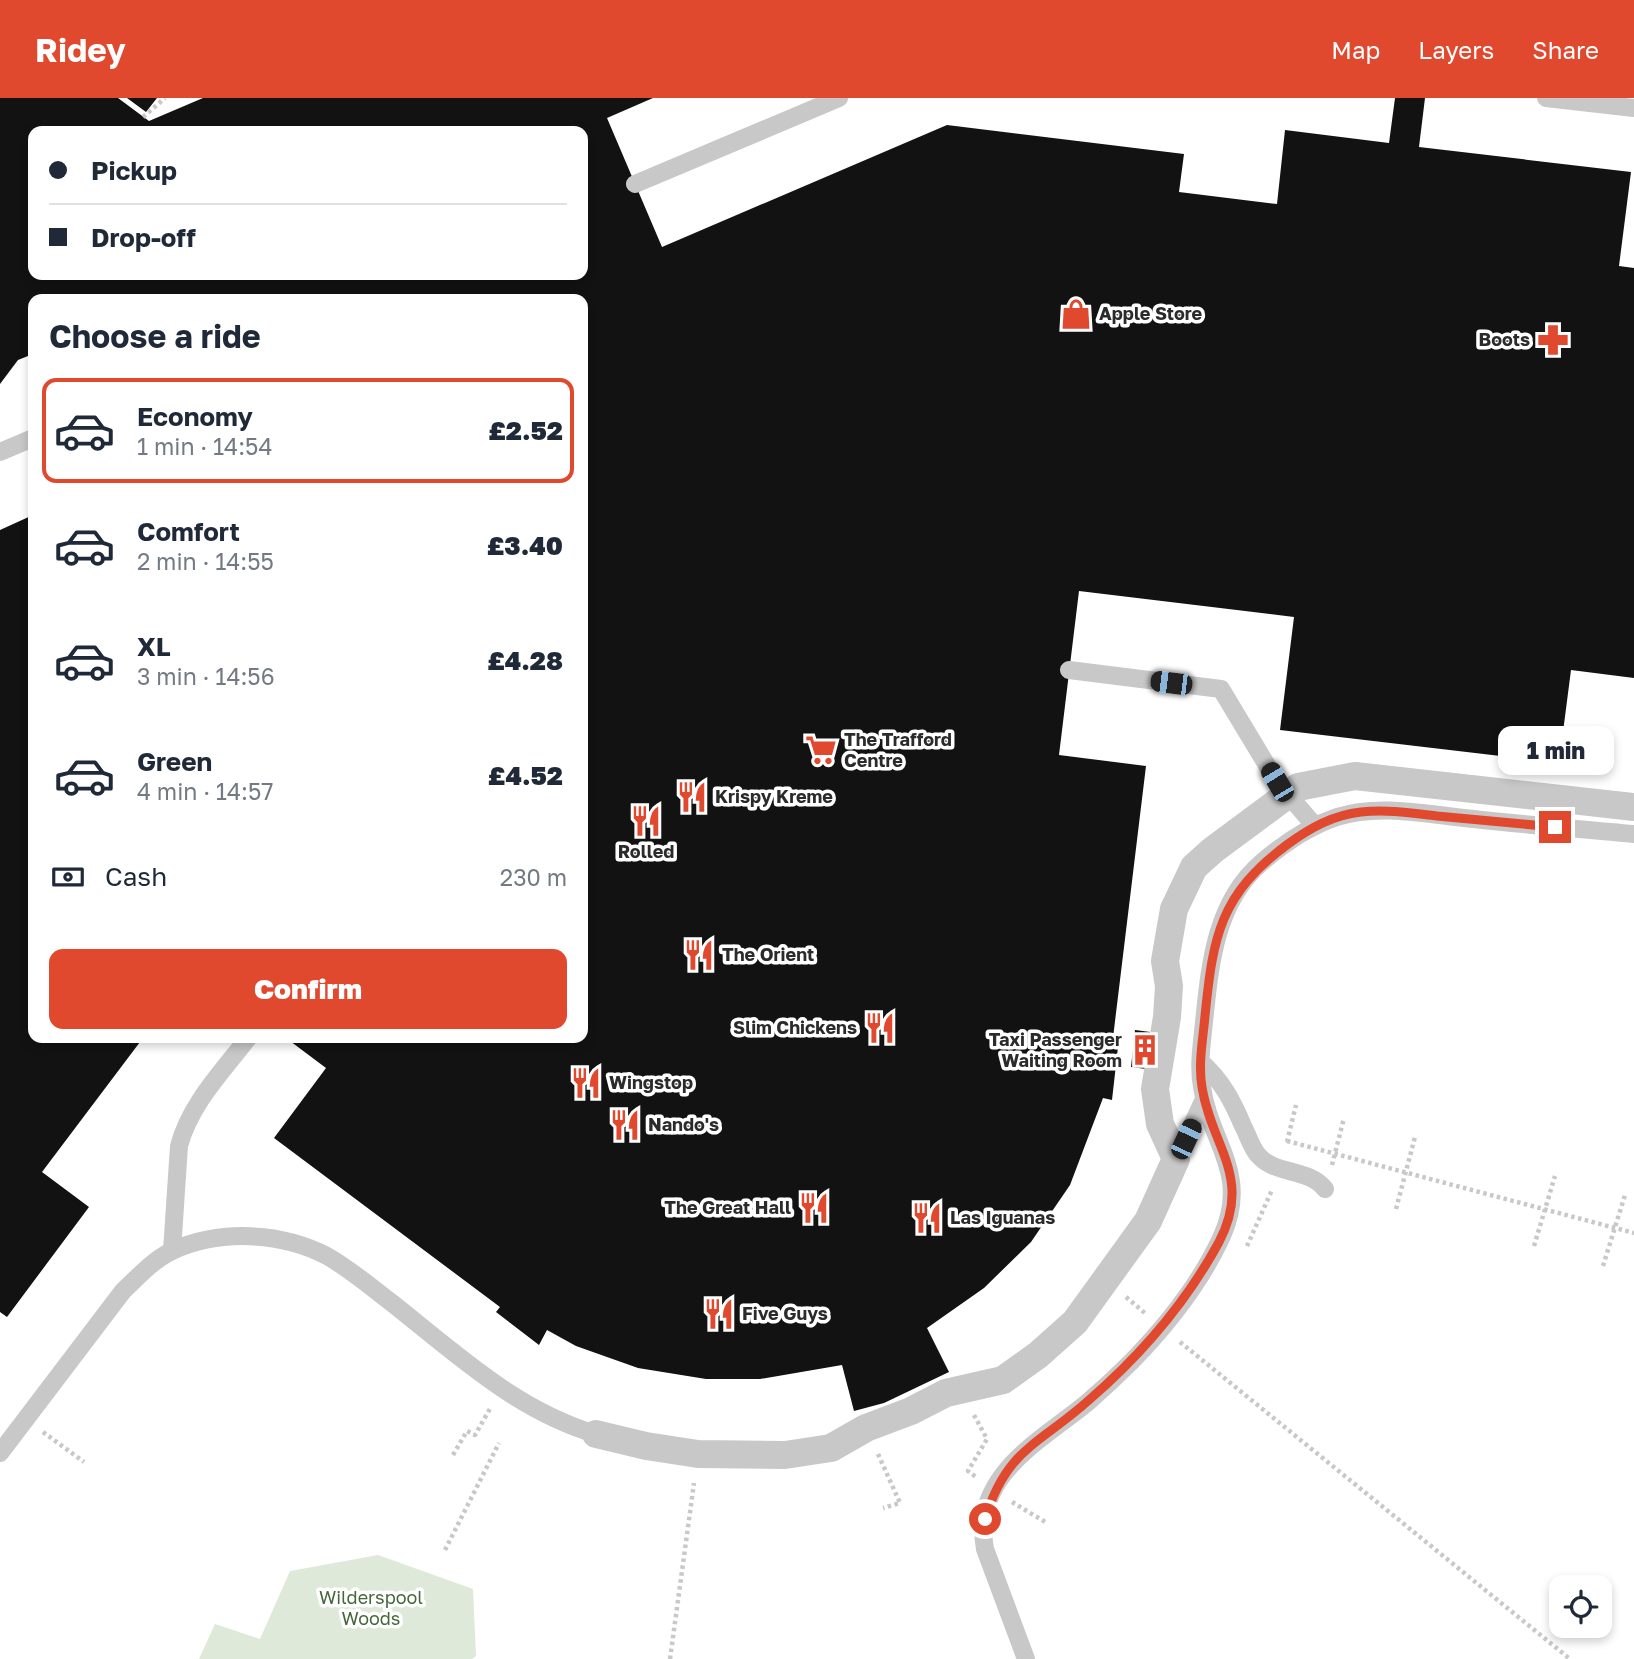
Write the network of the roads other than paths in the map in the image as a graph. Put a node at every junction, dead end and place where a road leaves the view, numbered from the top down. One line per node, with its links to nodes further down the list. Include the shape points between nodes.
1 (839, 98): 4 (lane)
2 (1546, 98): 3 (lane)
3 (1634, 108)
4 (635, 184)
5 (28, 440): 6 (lane)
6 (0, 452)
7 (1069, 670): 8 (lane, via 1221,689)
8 (1286, 796): 9 (street, via 1298,787 1355,776); 10 (lane); 15 (street, via 1195,867 1174,909 1165,961 1167,1017 1155,1089 1160,1124)
9 (1634, 807)
10 (1315, 826): 11 (lane, via 1339,816 1381,811); 13 (lane, via 1261,864 1223,916 1210,971)
11 (1634, 834)
12 (244, 1043): 17 (lane, via 192,1112 184,1130)
13 (1201, 1062): 14 (lane); 16 (lane, via 1221,1082 1263,1161 1315,1179)
14 (1204, 1098): 15 (lane); 20 (lane, via 1226,1154 1231,1181 1231,1207 1223,1234 1162,1328 1088,1402 1017,1457 993,1491 985,1519 985,1549)
15 (1176, 1159): 18 (street, via 1147,1221 1074,1322 1003,1380 946,1393 831,1448 785,1455 698,1454)
16 (1325, 1189)
17 (172, 1251): 18 (lane, via 218,1238 256,1236 290,1241 326,1256 502,1388 565,1424); 19 (lane, via 123,1291)
18 (596, 1434)
19 (0, 1453)
20 (1026, 1659)

